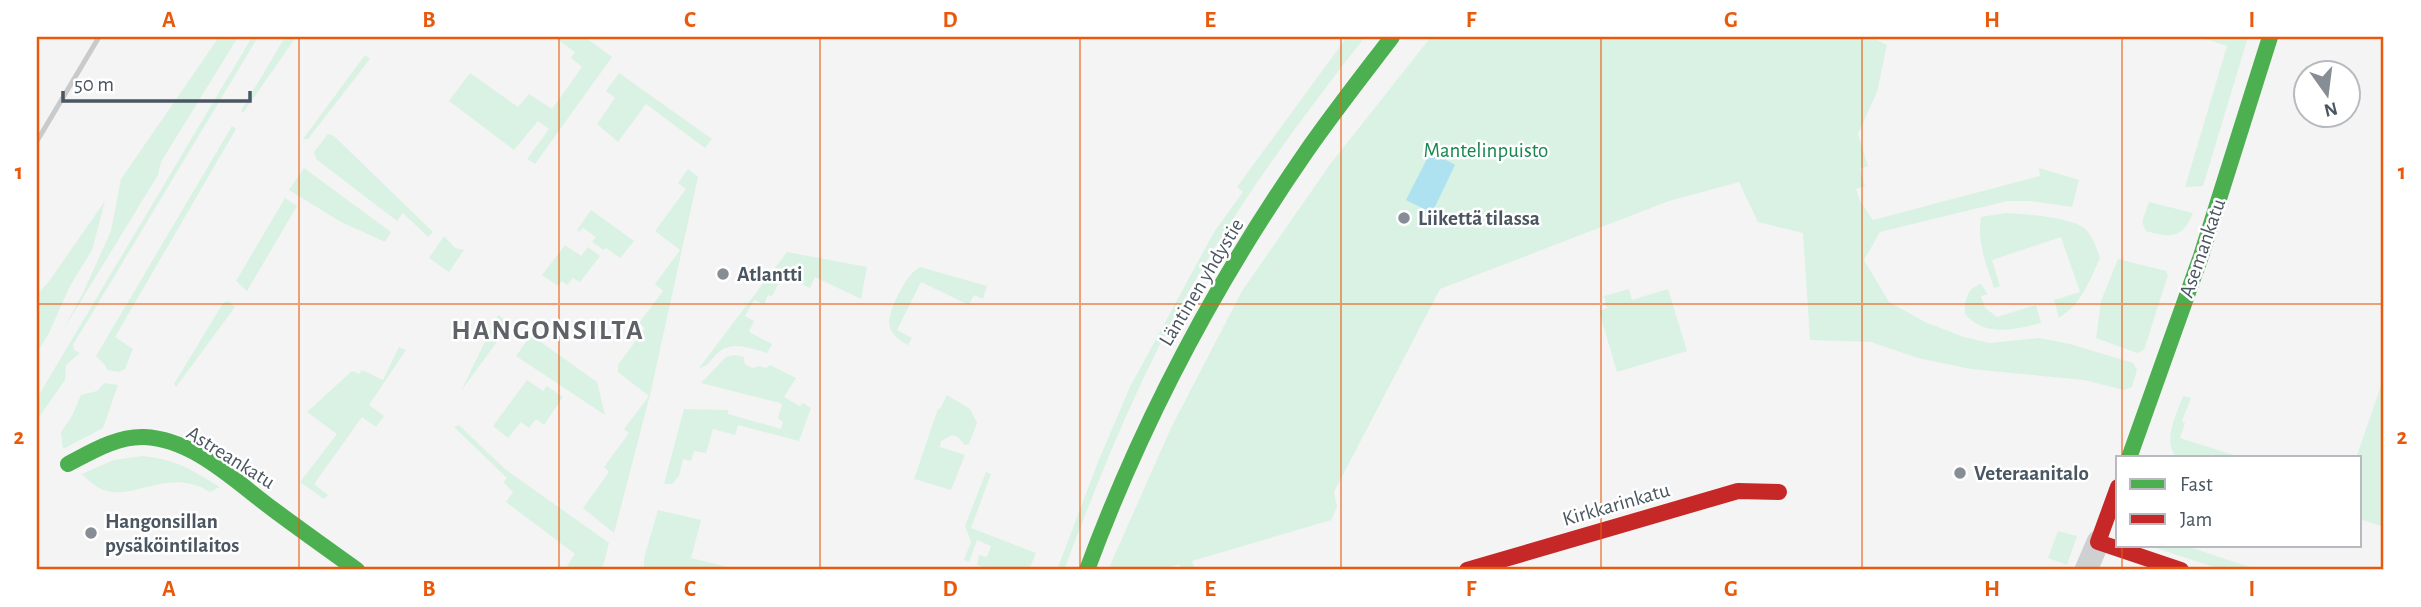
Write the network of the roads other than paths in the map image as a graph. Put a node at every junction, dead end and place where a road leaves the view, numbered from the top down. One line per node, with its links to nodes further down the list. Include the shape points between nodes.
1 (1392, 37): 9 (street, Läntinen yhdystie, via 1307,152 1196,327 1153,408)
2 (2270, 37): 3 (street, Asemankatu, via 2201,256)
3 (2130, 456)
4 (68, 464): 8 (street, Astreankatu, via 122,440 144,437 165,441 235,481)
5 (1779, 492): 10 (street, Kirkkarinkatu, via 1738,491)
6 (2116, 492): 7 (street)
7 (2098, 542): 11 (street); 12 (street)
8 (357, 570)
9 (1087, 570)
10 (1467, 570)
11 (2086, 570)
12 (2181, 570)

